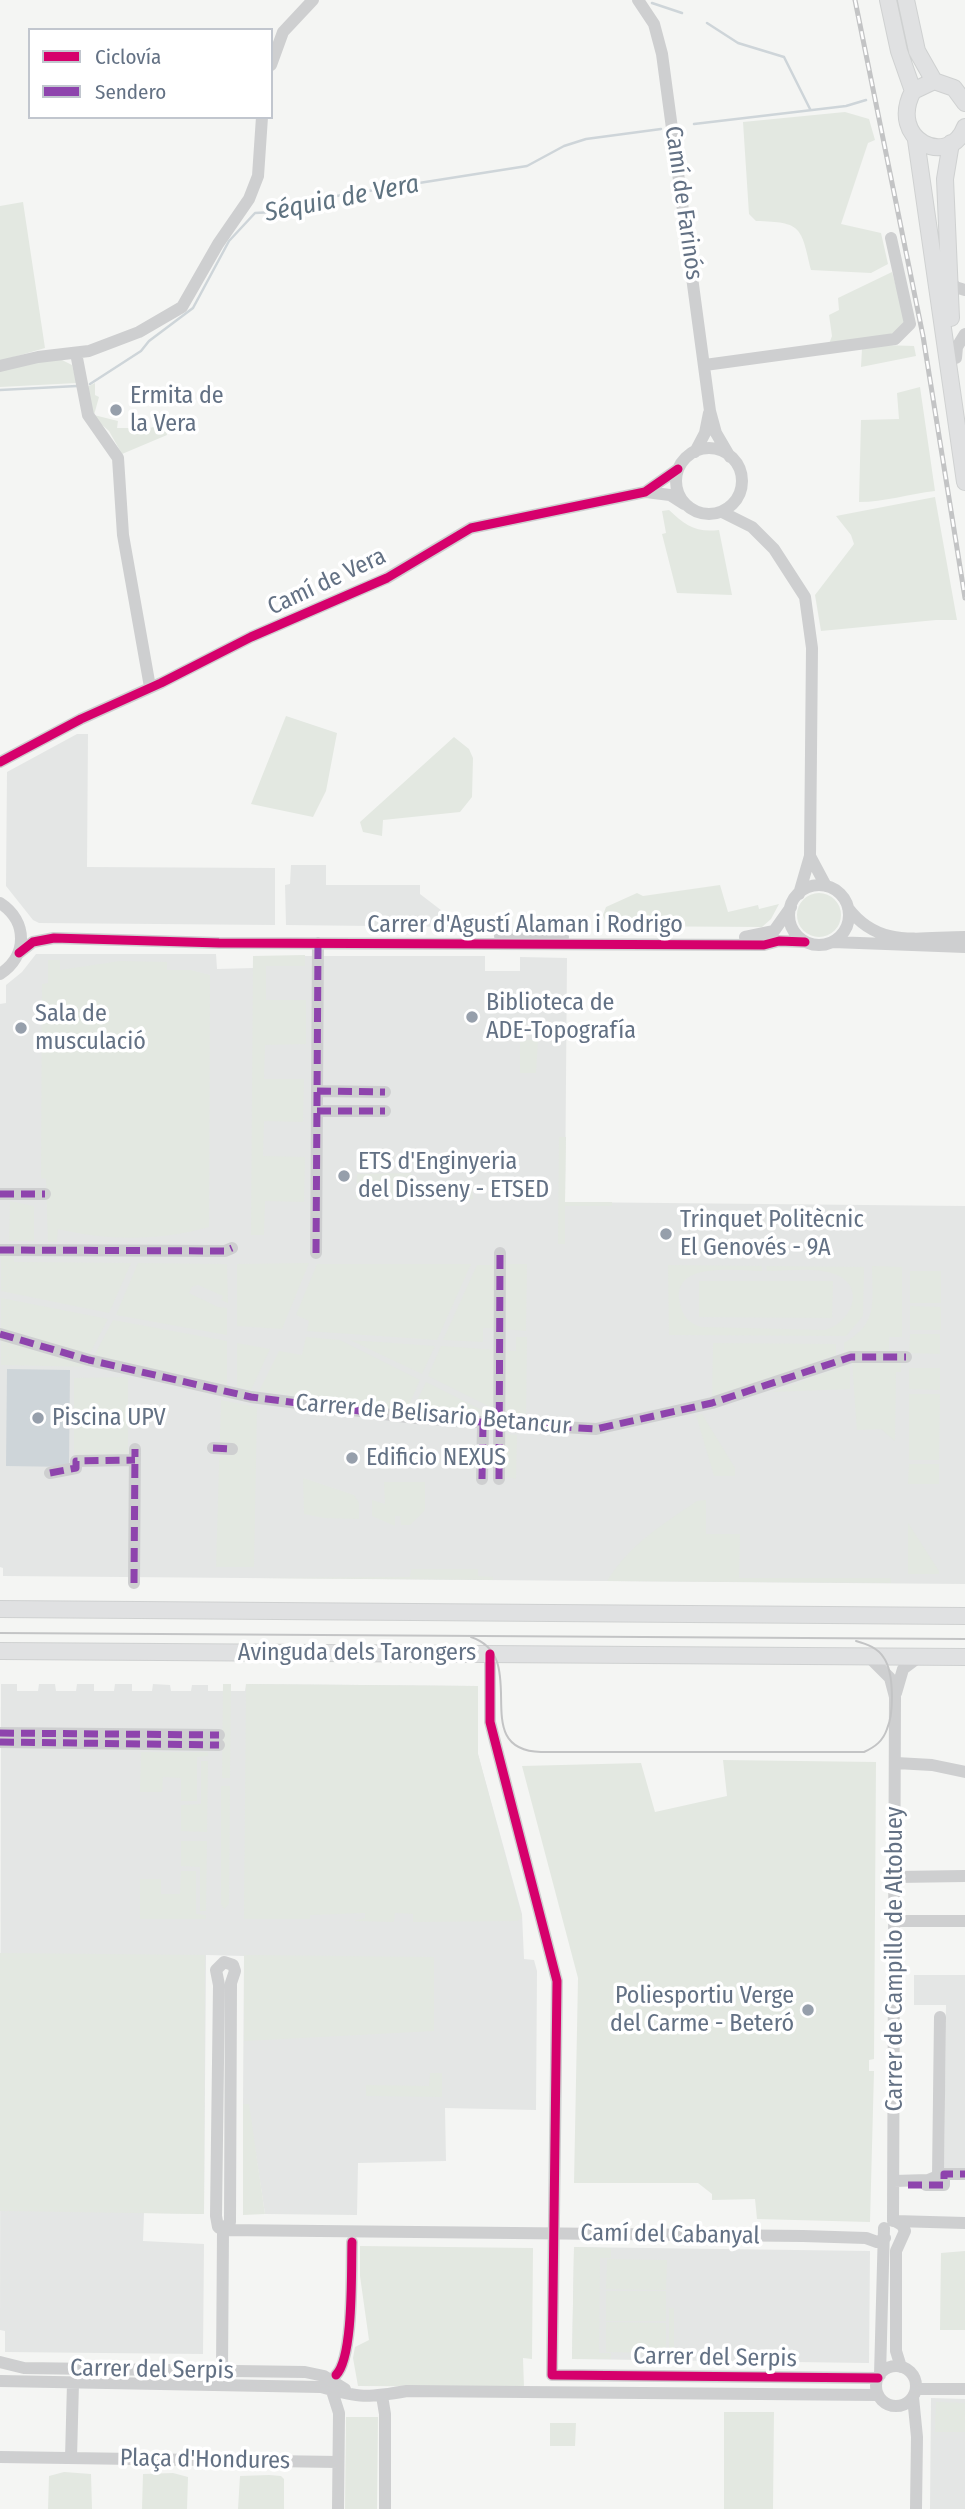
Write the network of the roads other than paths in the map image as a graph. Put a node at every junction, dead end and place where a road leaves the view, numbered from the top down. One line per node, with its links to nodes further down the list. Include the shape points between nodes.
1 (313, 0): 5 (street, via 284,32)
2 (638, 0): 19 (street, Camí de Farinós, via 654,24 663,54)
3 (888, 0): 7 (main road, via 898,51)
4 (906, 0): 6 (main road, via 917,51)
5 (273, 60)
6 (934, 81): 7 (main road); 8 (main road, via 947,84)
7 (913, 91): 11 (main road, via 906,121)
8 (963, 97)
9 (262, 119): 17 (street, via 258,176 249,199 189,299 173,314 139,332)
10 (965, 130): 12 (main road)
11 (916, 140): 12 (main road, via 933,147); 26 (main road)
12 (951, 143): 14 (main road, via 945,179)
13 (891, 237): 19 (street, via 910,324 895,339)
14 (948, 276): 15 (street, via 955,287); 18 (main road)
15 (965, 290)
16 (965, 334): 18 (street)
17 (76, 353): 20 (street); 32 (street, via 88,415 118,458 123,535)
18 (957, 358): 22 (main road)
19 (705, 365): 21 (street, Camí de Farinós)
20 (0, 366)
21 (710, 411): 23 (street, Camí de Farinós); 24 (street, Camí de Farinós)
22 (965, 413)
23 (695, 452): 24 (street, via 713,449); 25 (street)
24 (730, 457): 28 (street, via 742,481)
25 (678, 469): 27 (street, Camí de Vera); 29 (street, via 677,489)
26 (965, 482)
27 (645, 492): 29 (street, Camí de Vera, via 670,495); 32 (street, Camí de Vera, via 471,528 387,578)
28 (737, 499): 30 (street); 31 (street)
29 (688, 507): 30 (street, via 704,514)
30 (722, 512): 31 (street)
31 (752, 527): 34 (street, via 793,576 805,597 811,622)
32 (150, 687): 33 (street, Camí de Vera)
33 (0, 762)
34 (810, 856): 35 (street); 36 (street)
35 (826, 886): 36 (street); 39 (street, via 840,894)
36 (799, 894): 38 (street)
37 (0, 896): 40 (street)
38 (790, 907): 41 (street, Carrer d'Agustí Alaman i Rodrigo, via 774,931 756,937); 46 (street, via 793,930)
39 (848, 908): 42 (street, via 884,937); 47 (street, via 845,931)
40 (8, 909): 43 (street, Carrer d'Agustí Alaman i Rodrigo, via 33,932); 50 (street, via 20,928)
41 (389, 936): 44 (street, Carrer d'Agustí Alaman i Rodrigo, via 243,935); 45 (street, Carrer d'Agustí Alaman i Rodrigo)
42 (965, 937)
43 (54, 938): 44 (street, Carrer d'Agustí Alaman i Rodrigo); 50 (street, Carrer d'Agustí Alaman i Rodrigo, via 33,942)
44 (170, 940): 45 (street, Carrer d'Agustí Alaman i Rodrigo)
45 (244, 942): 48 (street, Carrer d'Agustí Alaman i Rodrigo)
46 (805, 942): 47 (street); 48 (street, Carrer d'Agustí Alaman i Rodrigo)
47 (832, 942): 49 (street)
48 (318, 943): 53 (street)
49 (965, 947)
50 (19, 953): 51 (street)
51 (0, 974)
52 (385, 1092): 53 (street)
53 (317, 1101): 54 (street); 59 (street)
54 (385, 1111)
55 (0, 1194): 56 (street)
56 (46, 1194)
57 (232, 1248): 58 (street)
58 (0, 1250)
59 (316, 1252)
60 (500, 1253): 64 (street)
61 (0, 1334): 63 (street, Carrer de Belisario Betancur, via 242,1395)
62 (906, 1357): 64 (street, Carrer de Belisario Betancur, via 851,1357 712,1402 596,1429)
63 (483, 1424): 64 (street, Carrer de Belisario Betancur); 68 (street)
64 (499, 1425): 69 (street)
65 (212, 1448): 66 (street)
66 (232, 1449)
67 (50, 1473): 70 (street, via 76,1468 76,1461 135,1454)
68 (482, 1479)
69 (499, 1479)
70 (134, 1583)
71 (0, 1609): 72 (main road, Avinguda dels Tarongers)
72 (965, 1616)
73 (0, 1651): 74 (main road, Avinguda dels Tarongers)
74 (490, 1654): 75 (main road, Avinguda dels Tarongers); 94 (street, via 490,1722 557,1981)
75 (869, 1657): 76 (main road, Avinguda dels Tarongers); 78 (street, Carrer de Campillo de Altobuey, via 890,1678)
76 (919, 1657): 77 (main road, Avinguda dels Tarongers); 78 (street, Carrer de Campillo de Altobuey, via 903,1668)
77 (965, 1657)
78 (895, 1697): 81 (street, Carrer de Campillo de Altobuey)
79 (0, 1733): 80 (street, via 219,1740)
80 (0, 1742)
81 (896, 1763): 82 (street); 84 (street, Carrer de Campillo de Altobuey)
82 (965, 1772)
83 (965, 1876): 84 (street)
84 (896, 1877): 85 (street, Carrer de Campillo de Altobuey)
85 (895, 1921): 86 (street); 89 (street, Carrer de Campillo de Altobuey)
86 (965, 1921)
87 (940, 2017): 89 (street, via 939,2172 936,2179)
88 (965, 2174): 90 (street, via 944,2174 944,2185)
89 (894, 2181): 95 (street, Carrer de Campillo de Altobuey)
90 (908, 2185)
91 (965, 2223): 95 (street, Camí del Cabanyal)
92 (965, 2229): 96 (street, via 919,2230)
93 (223, 2230): 93 (street, via 230,2222 231,1983 235,1971 224,1962 216,1970 216,2216); 94 (street, Camí del Cabanyal); 100 (street)
94 (553, 2233): 95 (street, Camí del Cabanyal); 102 (street)
95 (883, 2233): 96 (street, via 892,2242); 96 (street, via 904,2228); 103 (street, Carrer de Campillo de Altobuey)
96 (901, 2240): 99 (street, via 896,2251 896,2351)
97 (352, 2242): 101 (street, via 349,2330 342,2367)
98 (0, 2362): 100 (street, Carrer del Serpis, via 24,2368)
99 (901, 2367): 103 (street, via 889,2368); 110 (street, via 911,2373)
100 (222, 2371): 112 (street, Carrer del Serpis, via 316,2373 348,2390 376,2391)
101 (336, 2375)
102 (552, 2375): 103 (street, Carrer del Serpis); 108 (street, via 560,2383)
103 (879, 2377): 111 (street)
104 (0, 2381): 105 (street, Carrer del Serpis)
105 (73, 2383): 107 (street, Carrer del Serpis, via 321,2387); 118 (street)
106 (965, 2389): 110 (street)
107 (332, 2391): 112 (street, Carrer del Serpis); 114 (street)
108 (552, 2391): 109 (street, Carrer del Serpis); 111 (street, Carrer del Serpis)
109 (398, 2392): 112 (street, Carrer del Serpis); 115 (street)
110 (915, 2393): 113 (street); 116 (street)
111 (878, 2395): 113 (street, via 886,2404)
112 (382, 2396): 115 (street)
113 (898, 2406): 116 (street, via 909,2416)
114 (339, 2413): 115 (street, via 352,2402 372,2402); 119 (street)
115 (385, 2414): 121 (street)
116 (917, 2437): 122 (street)
117 (0, 2457): 118 (street, Plaça d'Hondures)
118 (71, 2458): 119 (street, Plaça d'Hondures)
119 (338, 2462): 120 (street)
120 (338, 2509)
121 (385, 2509)
122 (916, 2509)

